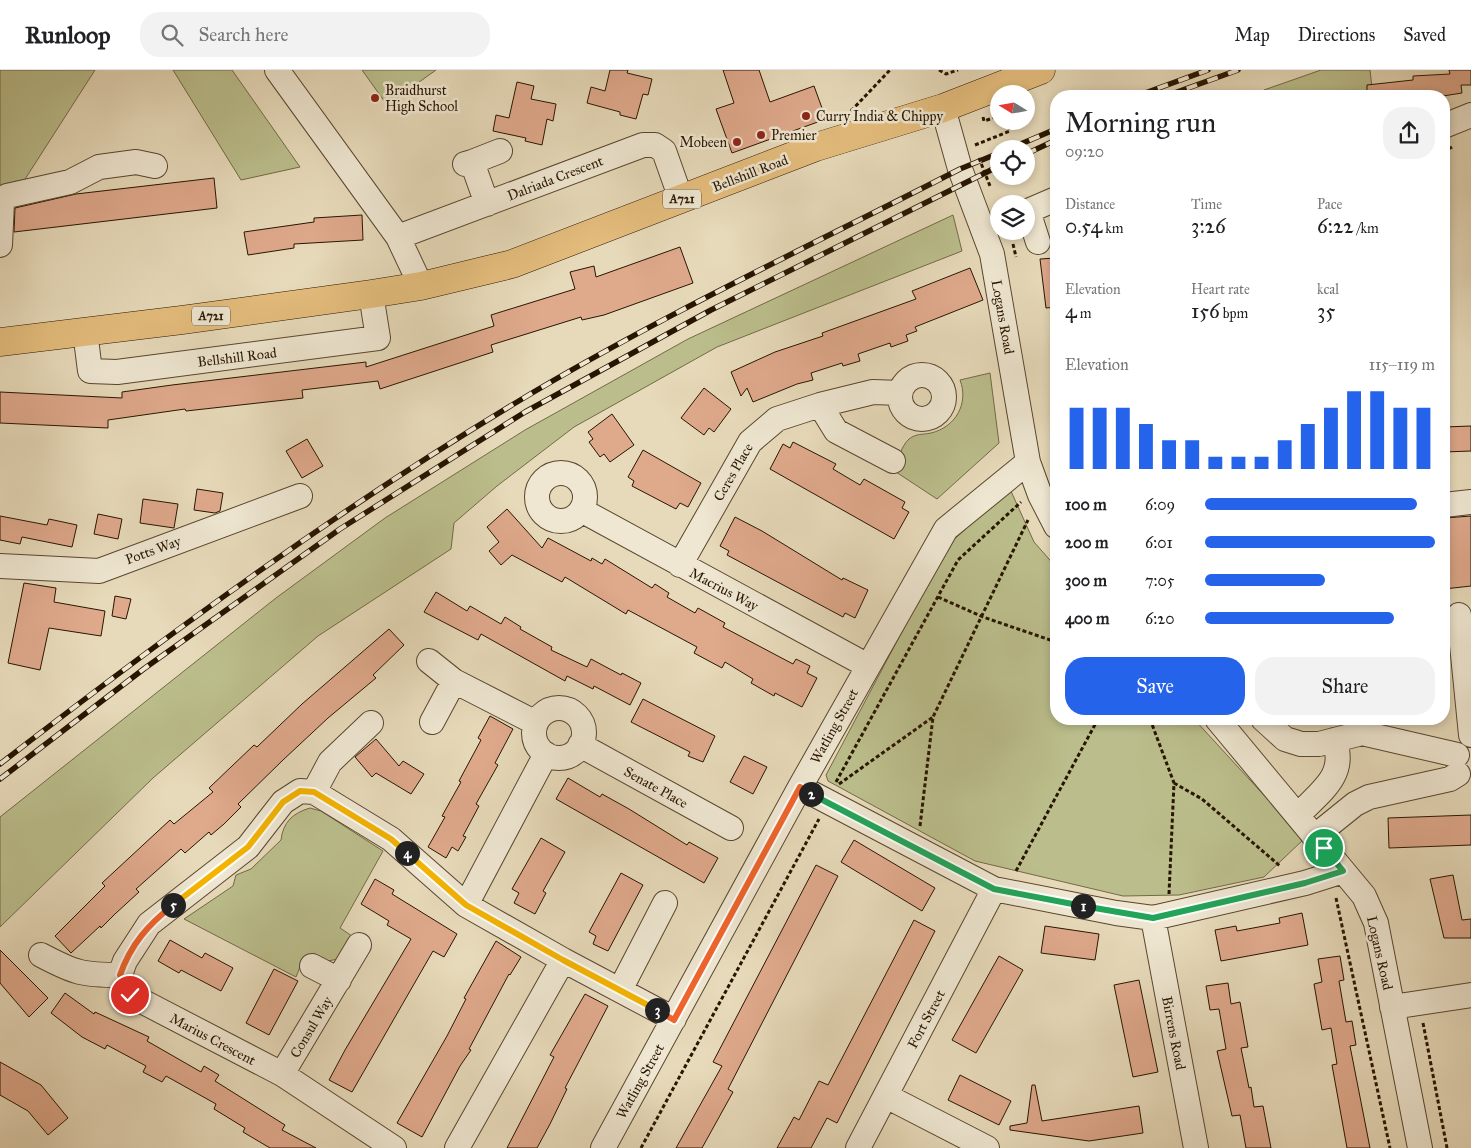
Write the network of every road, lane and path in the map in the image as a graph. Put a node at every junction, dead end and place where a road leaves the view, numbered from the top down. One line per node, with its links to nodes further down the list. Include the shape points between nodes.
1 (277, 70): 17 (street)
2 (890, 70): 7 (path)
3 (939, 70): 4 (path, via 946,74)
4 (958, 70)
5 (1041, 70): 6 (main road, Bellshill Road / A721)
6 (943, 108): 14 (main road, Bellshill Road / A721, via 816,148); 27 (street, Logans Road, via 960,169 992,254)
7 (850, 112)
8 (1471, 115): 9 (street)
9 (1450, 124)
10 (1010, 130): 13 (path, bridge, via 974,145)
11 (500, 151): 16 (street, via 469,163)
12 (155, 166): 19 (street, via 136,162 99,167 70,182 7,196 2,202)
13 (990, 186)
14 (681, 199): 16 (street, Dalriada Crescent, via 664,152 655,145 643,145); 20 (main road, Bellshill Road / A721, via 512,264)
15 (1050, 202): 18 (street, via 1028,211)
16 (487, 204): 17 (street, Dalriada Crescent)
17 (398, 236): 20 (street)
18 (1038, 242)
19 (0, 245)
20 (421, 286): 21 (main road, Bellshill Road / A721)
21 (371, 294): 22 (main road, Bellshill Road / A721); 22 (street, Bellshill Road, via 378,338 117,372 90,371)
22 (85, 331): 23 (main road, Bellshill Road / A721)
23 (0, 342)
24 (900, 393): 25 (street, Ceres Place, via 873,392)
25 (820, 405): 26 (street, via 836,431); 34 (street, Ceres Place, via 777,419 750,442)
26 (893, 461)
27 (1028, 462): 28 (street, Logans Road); 41 (street, Watling Street, via 946,529)
28 (1040, 495): 33 (street, Logans Road); 38 (path)
29 (300, 496): 35 (street, Potts Way, via 99,571)
30 (1471, 502): 31 (street)
31 (1450, 504)
32 (581, 510): 34 (street, Macrius Way)
33 (1050, 514)
34 (680, 565): 41 (street, Macrius Way)
35 (0, 566)
36 (938, 597): 38 (path)
37 (1459, 615): 51 (street)
38 (983, 617): 39 (path); 43 (path)
39 (1050, 640)
40 (429, 661): 42 (street)
41 (868, 666): 58 (street, Watling Street)
42 (454, 681): 44 (street); 46 (street)
43 (933, 717): 57 (path); 63 (path)
44 (432, 722)
45 (370, 723): 59 (street, via 330,762)
46 (536, 723): 53 (street, via 554,708 570,711 577,716 583,730); 54 (street, via 534,737 540,750)
47 (1095, 725): 66 (path)
48 (1152, 725): 56 (path)
49 (1222, 725): 60 (street, Logans Road)
50 (1269, 725): 52 (street, via 1284,739 1293,742 1310,744)
51 (1471, 735)
52 (1334, 740): 55 (street, via 1373,734); 60 (street, via 1339,757 1336,773)
53 (580, 746): 54 (street, via 561,758); 61 (street, Senate Place)
54 (546, 754): 68 (street)
55 (1464, 764): 62 (street, via 1450,779 1369,797 1355,804)
56 (1174, 782): 65 (path, via 1202,799 1286,872); 69 (path)
57 (834, 786)
58 (800, 787): 63 (street); 80 (street, Watling Street)
59 (314, 792): 68 (street, via 391,839); 74 (street, via 300,791 283,802 248,847 149,924 125,961)
60 (1298, 815): 62 (street, Logans Road)
61 (731, 828)
62 (1314, 837): 64 (street, Logans Road)
63 (917, 849): 66 (street)
64 (1337, 873): 65 (street); 79 (street, Logans Road, via 1364,896 1376,923); 89 (path)
65 (1305, 883): 69 (street)
66 (1000, 890): 69 (street); 82 (street, Fort Street)
67 (665, 903): 76 (street)
68 (466, 905): 72 (street)
69 (1161, 916): 88 (street, Birrens Road)
70 (359, 945): 75 (street, Consul Way)
71 (41, 955): 74 (street, via 73,972)
72 (563, 960): 76 (street); 84 (street)
73 (312, 966): 75 (street, Consul Way)
74 (120, 975): 81 (street, Marius Crescent, via 130,995)
75 (339, 980): 81 (street, Consul Way)
76 (620, 990): 80 (street)
77 (1471, 995): 78 (street)
78 (1419, 1002): 79 (street); 91 (path)
79 (1392, 1007): 90 (street, Logans Road)
80 (674, 1020): 85 (street, Watling Street)
81 (282, 1074): 83 (street, Marius Crescent)
82 (886, 1096): 86 (street, Fort Street); 87 (street)
83 (394, 1148)
84 (457, 1148)
85 (603, 1148)
86 (858, 1148)
87 (987, 1148)
88 (1196, 1148)
89 (1390, 1148)
90 (1420, 1148)
91 (1447, 1148)

